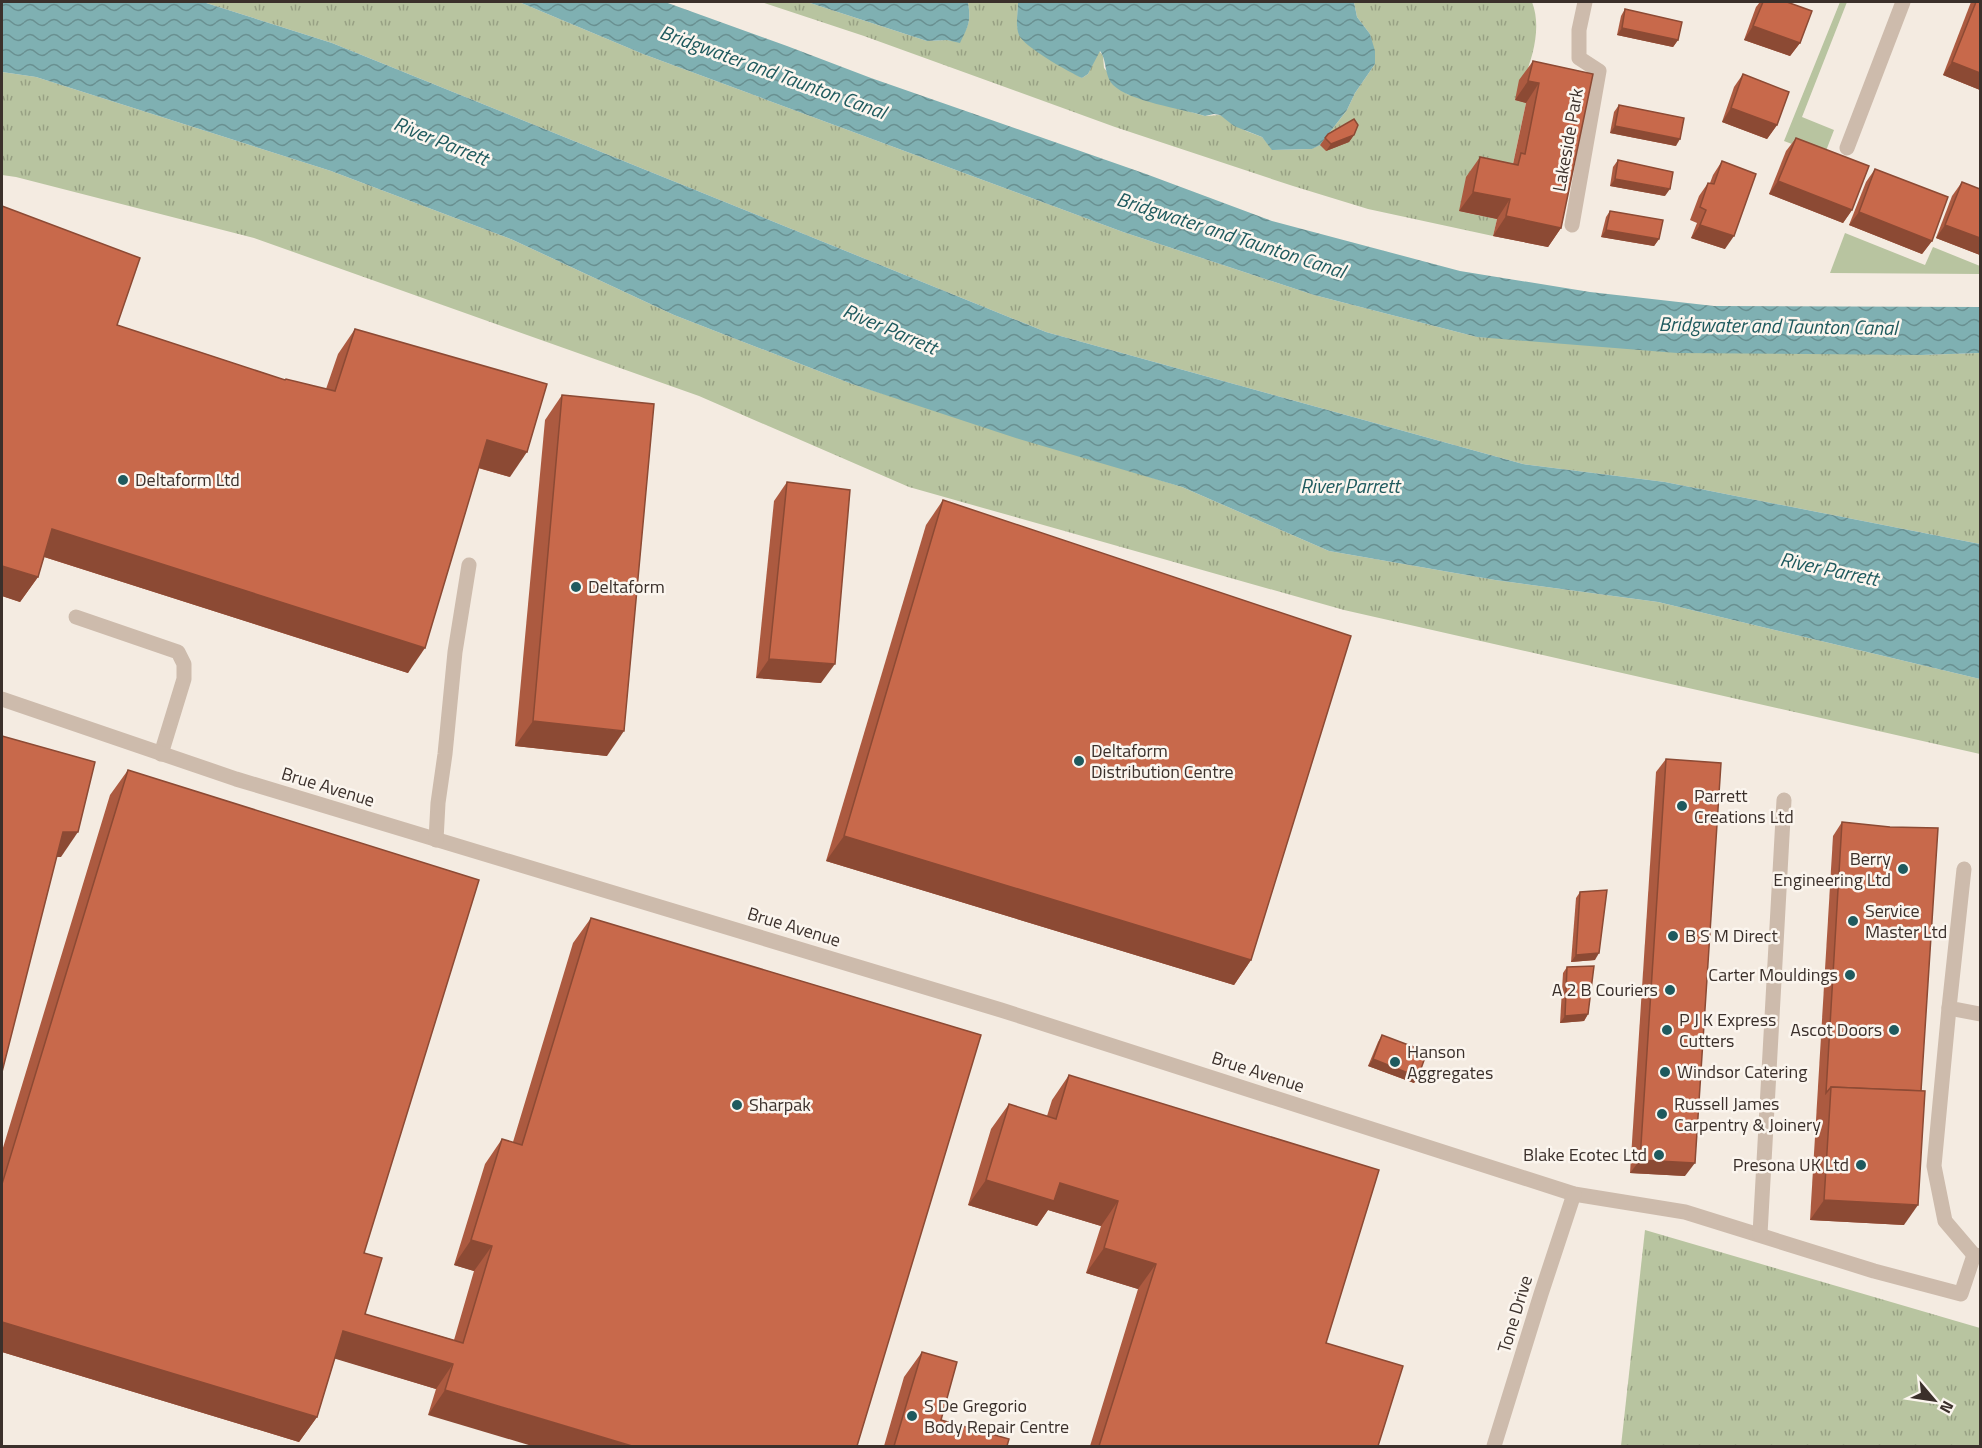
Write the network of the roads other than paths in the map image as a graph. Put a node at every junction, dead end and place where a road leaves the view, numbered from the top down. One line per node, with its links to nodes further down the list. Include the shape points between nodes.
1 (1585, 2): 4 (street, Lakeside Park, via 1579,58 1599,71)
2 (1903, 2): 3 (street)
3 (1847, 148)
4 (1572, 225)
5 (469, 565): 10 (street, via 455,652)
6 (76, 616): 8 (street, via 178,652 184,664 184,679)
7 (2, 699): 8 (street, Brue Avenue)
8 (161, 754): 10 (street, Brue Avenue)
9 (1784, 800): 15 (street)
10 (436, 840): 14 (street, Brue Avenue, via 1001,1010)
11 (1964, 869): 12 (street)
12 (1949, 1008): 13 (street); 16 (street, via 1934,1166 1945,1221)
13 (1980, 1014)
14 (1574, 1194): 15 (street, Brue Avenue, via 1686,1212); 17 (street, Tone Drive)
15 (1761, 1234): 16 (street, Brue Avenue, via 1961,1294)
16 (1977, 1255)
17 (1494, 1446)

